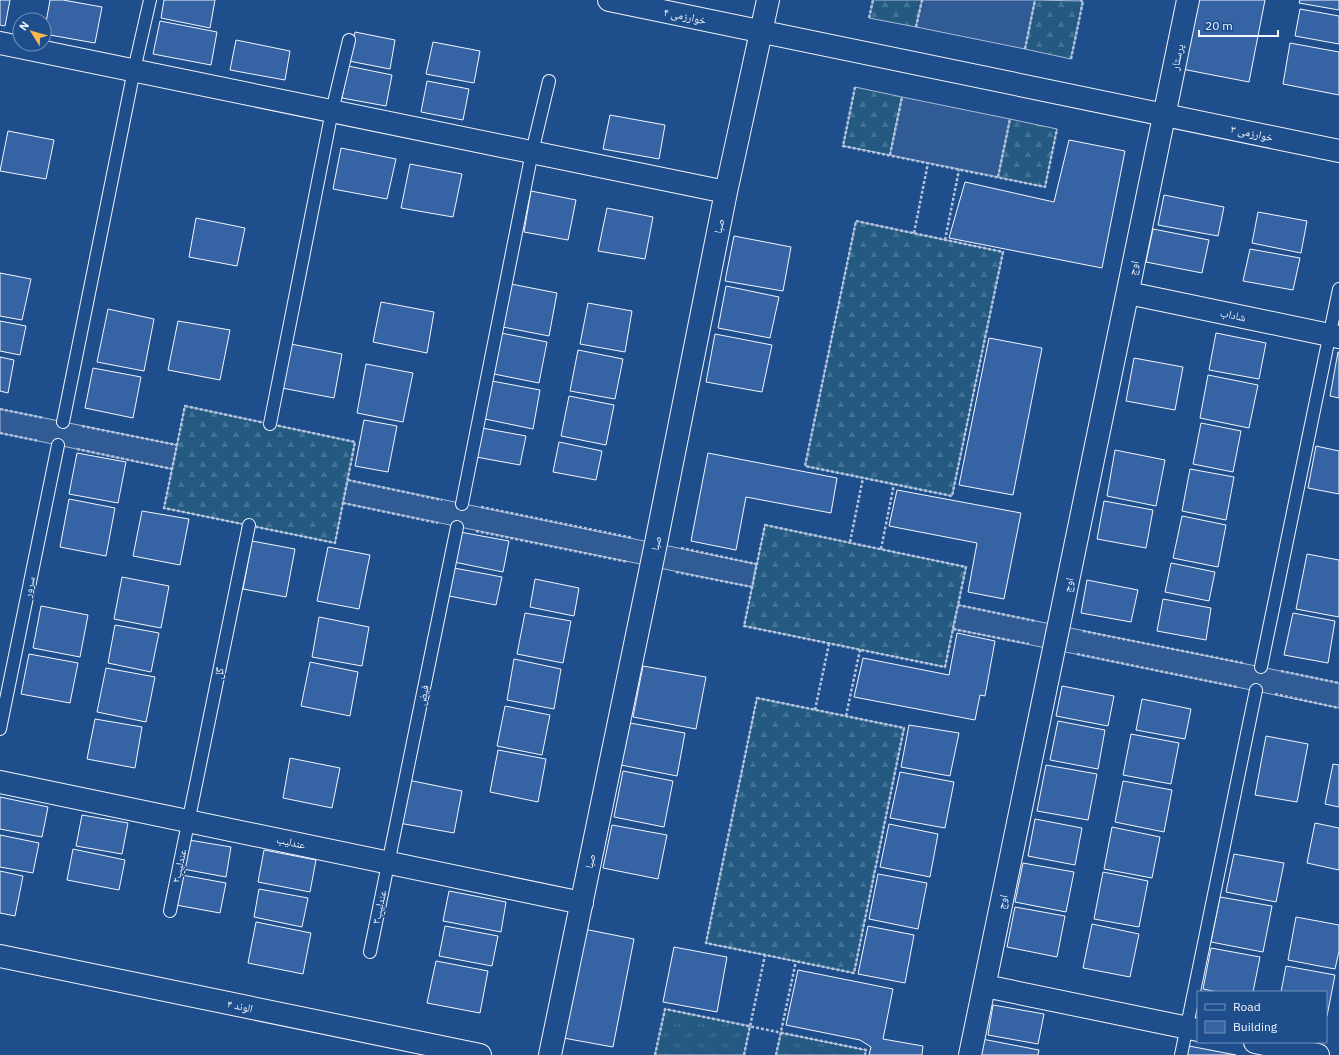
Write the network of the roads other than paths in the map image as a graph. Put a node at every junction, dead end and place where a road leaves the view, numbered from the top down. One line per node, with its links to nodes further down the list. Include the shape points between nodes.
1 (150, 0): 8 (lane)
2 (609, 0): 5 (street, خوارزمی ۴)
3 (768, 0): 5 (street, صبا)
4 (1188, 0): 11 (street, پرستار)
5 (762, 31): 11 (street, خوارزمی ۴); 14 (street, صبا)
6 (349, 40): 10 (lane)
7 (0, 43): 8 (street)
8 (134, 70): 10 (street); 18 (lane)
9 (549, 81): 13 (lane)
10 (332, 111): 13 (street); 19 (lane)
11 (1164, 115): 12 (street, خوارزمی ۳); 16 (street, اوج)
12 (1339, 151)
13 (532, 152): 14 (street); 21 (lane)
14 (726, 192): 30 (street, صبا)
15 (1339, 288): 17 (lane)
16 (1128, 293): 17 (street, شاداب); 34 (street, اوج)
17 (1334, 336): 24 (lane)
18 (63, 422)
19 (270, 424)
20 (58, 445): 26 (lane, سرور)
21 (462, 504)
22 (250, 525): 28 (lane, گل)
23 (457, 527): 29 (lane, فیض)
24 (1261, 667)
25 (1256, 690): 35 (lane)
26 (0, 729)
27 (0, 782): 28 (street, عندلیب)
28 (189, 821): 29 (street, عندلیب); 31 (lane, عندلیب۲)
29 (388, 862): 30 (street, عندلیب); 32 (lane, عندلیب۳)
30 (582, 903): 40 (street, صبا)
31 (170, 911)
32 (370, 952)
33 (0, 956): 39 (street, الوند ۴)
34 (984, 986): 37 (street); 41 (street, اوج)
35 (1199, 991)
36 (1197, 1003): 37 (lane)
37 (1192, 1029): 42 (lane)
38 (1260, 1043): 43 (street)
39 (480, 1055)
40 (550, 1055)
41 (970, 1055)
42 (1181, 1055)
43 (1318, 1055)

